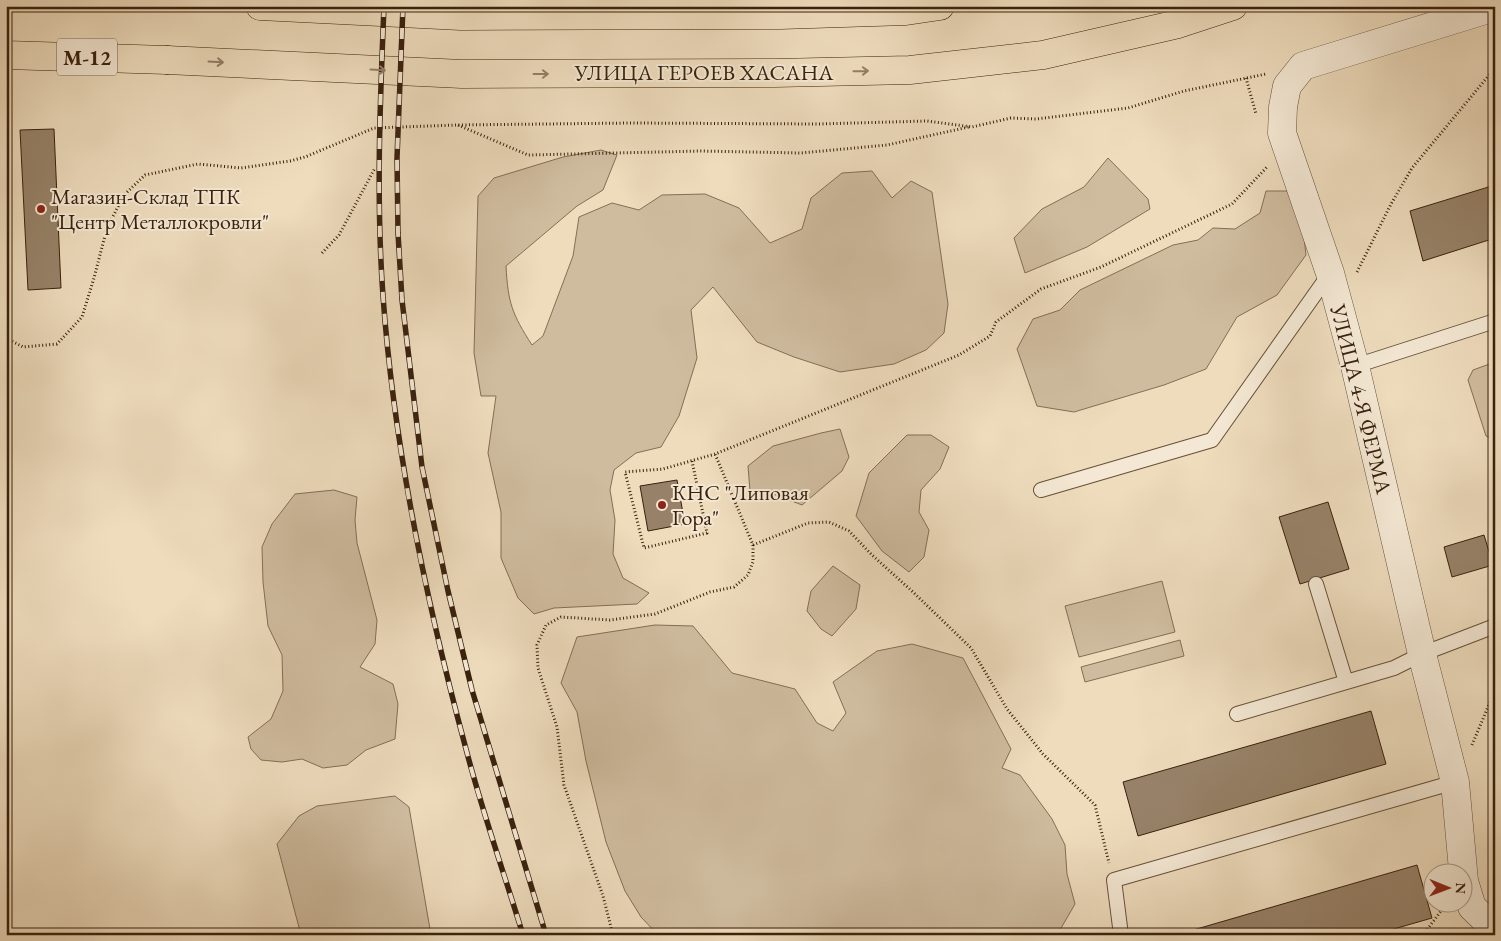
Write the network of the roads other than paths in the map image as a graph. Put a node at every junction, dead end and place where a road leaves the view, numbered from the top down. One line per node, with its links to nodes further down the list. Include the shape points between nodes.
1 (260, 6): 2 (main road, via 481,16 780,15 906,11)
2 (940, 6)
3 (1233, 6): 5 (main road, УЛИЦА ГЕРОЕВ ХАСАНА / М-12, one-way to 3, via 462,74 910,70 1044,55 1178,24)
4 (1493, 14): 6 (street, УЛИЦА 4-Я ФЕРМА, via 1303,66 1287,86 1282,133)
5 (6, 54)
6 (1330, 273): 8 (street, УЛИЦА 4-Я ФЕРМА); 9 (lane, via 1212,440)
7 (1495, 321): 8 (lane)
8 (1355, 366): 12 (street, УЛИЦА 4-Я ФЕРМА)
9 (1041, 490)
10 (1316, 584): 13 (lane)
11 (1495, 626): 12 (lane)
12 (1422, 654): 13 (lane, via 1394,668); 15 (street, УЛИЦА 4-Я ФЕРМА)
13 (1346, 682): 14 (lane)
14 (1237, 714)
15 (1453, 773): 16 (street, УЛИЦА 4-Я ФЕРМА, via 1464,881 1472,907); 17 (lane, via 1114,880)
16 (1495, 929)
17 (1122, 935)

